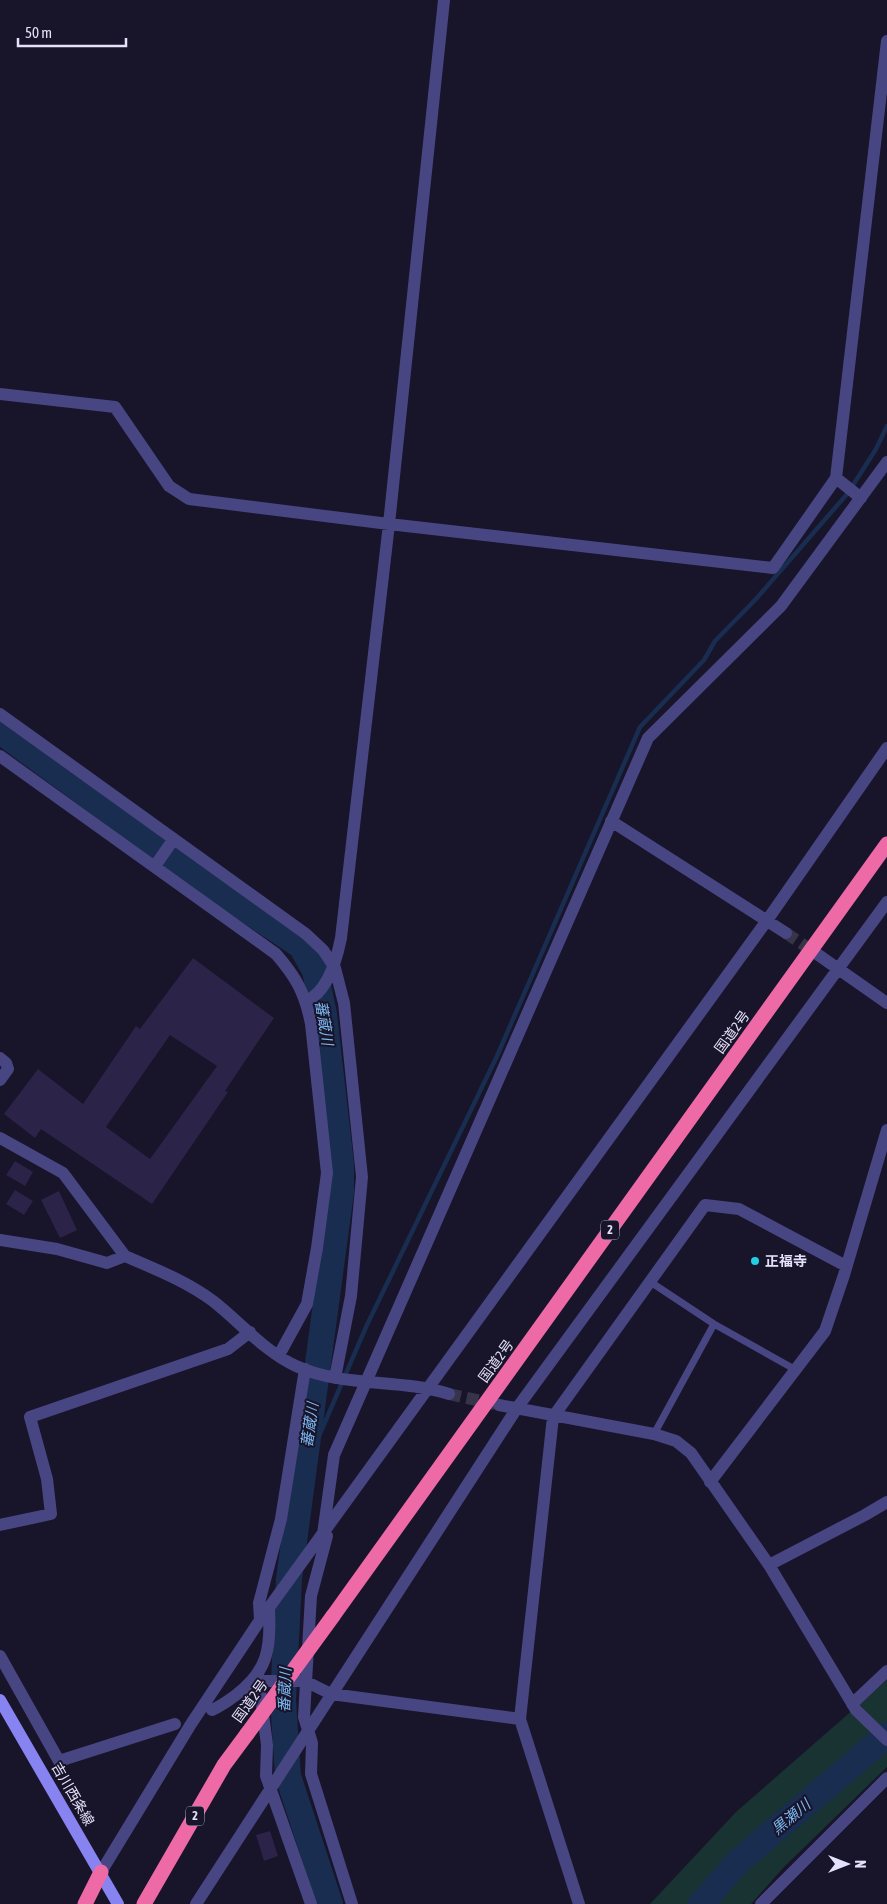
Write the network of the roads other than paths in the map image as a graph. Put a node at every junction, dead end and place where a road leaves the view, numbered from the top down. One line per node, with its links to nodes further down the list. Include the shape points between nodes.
1 (444, 0): 7 (street)
2 (887, 41): 5 (street)
3 (0, 394): 7 (street, via 115,407 169,486 189,499)
4 (887, 462): 6 (street)
5 (836, 478): 6 (street); 7 (street, via 773,568)
6 (861, 498): 11 (street, via 780,606 648,738)
7 (389, 524): 19 (street, via 341,938)
8 (0, 714): 12 (street)
9 (887, 748): 16 (street)
10 (0, 756): 14 (street)
11 (611, 821): 16 (street); 37 (street)
12 (173, 841): 14 (street); 19 (street, via 306,934 323,950)
13 (887, 844): 68 (highway, 国道2号 / 2, bridge, via 224,1765)
14 (156, 864): 21 (street, via 276,954 294,974)
15 (887, 902): 20 (street)
16 (768, 919): 17 (street); 38 (street)
17 (786, 933)
18 (817, 954): 20 (street)
19 (334, 968): 21 (street); 36 (street, via 344,1003 362,1177 351,1296)
20 (840, 968): 22 (street); 41 (street)
21 (309, 999): 33 (street, via 327,1173 307,1304)
22 (887, 1003)
23 (0, 1058): 24 (street, via 8,1069)
24 (0, 1080)
25 (887, 1130): 29 (street)
26 (0, 1138): 28 (street, via 63,1173)
27 (0, 1240): 28 (street, via 57,1249 106,1263)
28 (125, 1256): 32 (street, via 190,1286)
29 (846, 1266): 30 (street, via 739,1210 705,1205); 35 (street, via 825,1331)
30 (649, 1281): 31 (lane); 42 (street)
31 (714, 1324): 35 (lane); 43 (lane)
32 (250, 1332): 33 (street); 46 (street, via 228,1349 30,1417 47,1479 51,1514)
33 (279, 1355): 34 (street)
34 (307, 1370): 36 (street); 50 (street, via 281,1519 259,1603)
35 (796, 1370): 44 (street)
36 (336, 1378): 37 (street)
37 (367, 1381): 38 (street); 47 (street, via 334,1455)
38 (429, 1388): 39 (street); 47 (street)
39 (449, 1394)
40 (499, 1405): 41 (street)
41 (517, 1408): 42 (street); 55 (street)
42 (553, 1416): 43 (street); 60 (street)
43 (654, 1434): 44 (street, via 676,1441 691,1453)
44 (710, 1482): 48 (street)
45 (887, 1502): 48 (street)
46 (0, 1525)
47 (326, 1532): 49 (street); 54 (street, via 312,1596)
48 (769, 1565): 57 (street)
49 (269, 1610): 50 (street); 53 (street, via 268,1648)
50 (260, 1620): 67 (street, via 191,1724)
51 (0, 1656): 59 (street)
52 (887, 1670): 57 (street)
53 (259, 1679): 54 (street); 58 (street); 66 (street)
54 (305, 1681): 55 (street); 63 (street)
55 (331, 1694): 60 (street); 63 (street)
56 (0, 1700): 61 (main road, 吉川西条線)
57 (854, 1707): 64 (street)
58 (212, 1710)
59 (34, 1717): 61 (street); 62 (street, via 59,1761)
60 (520, 1719): 74 (street)
61 (16, 1724): 67 (main road, 吉川西条線)
62 (175, 1724)
63 (307, 1731): 66 (street); 73 (street, via 312,1743 311,1774)
64 (887, 1740)
65 (887, 1778): 75 (street)
66 (269, 1788): 71 (street); 72 (street)
67 (101, 1872): 69 (highway); 70 (main road, 吉川西条線)
68 (145, 1902)
69 (85, 1904)
70 (118, 1904)
71 (196, 1904)
72 (311, 1904)
73 (352, 1904)
74 (579, 1904)
75 (761, 1904)

